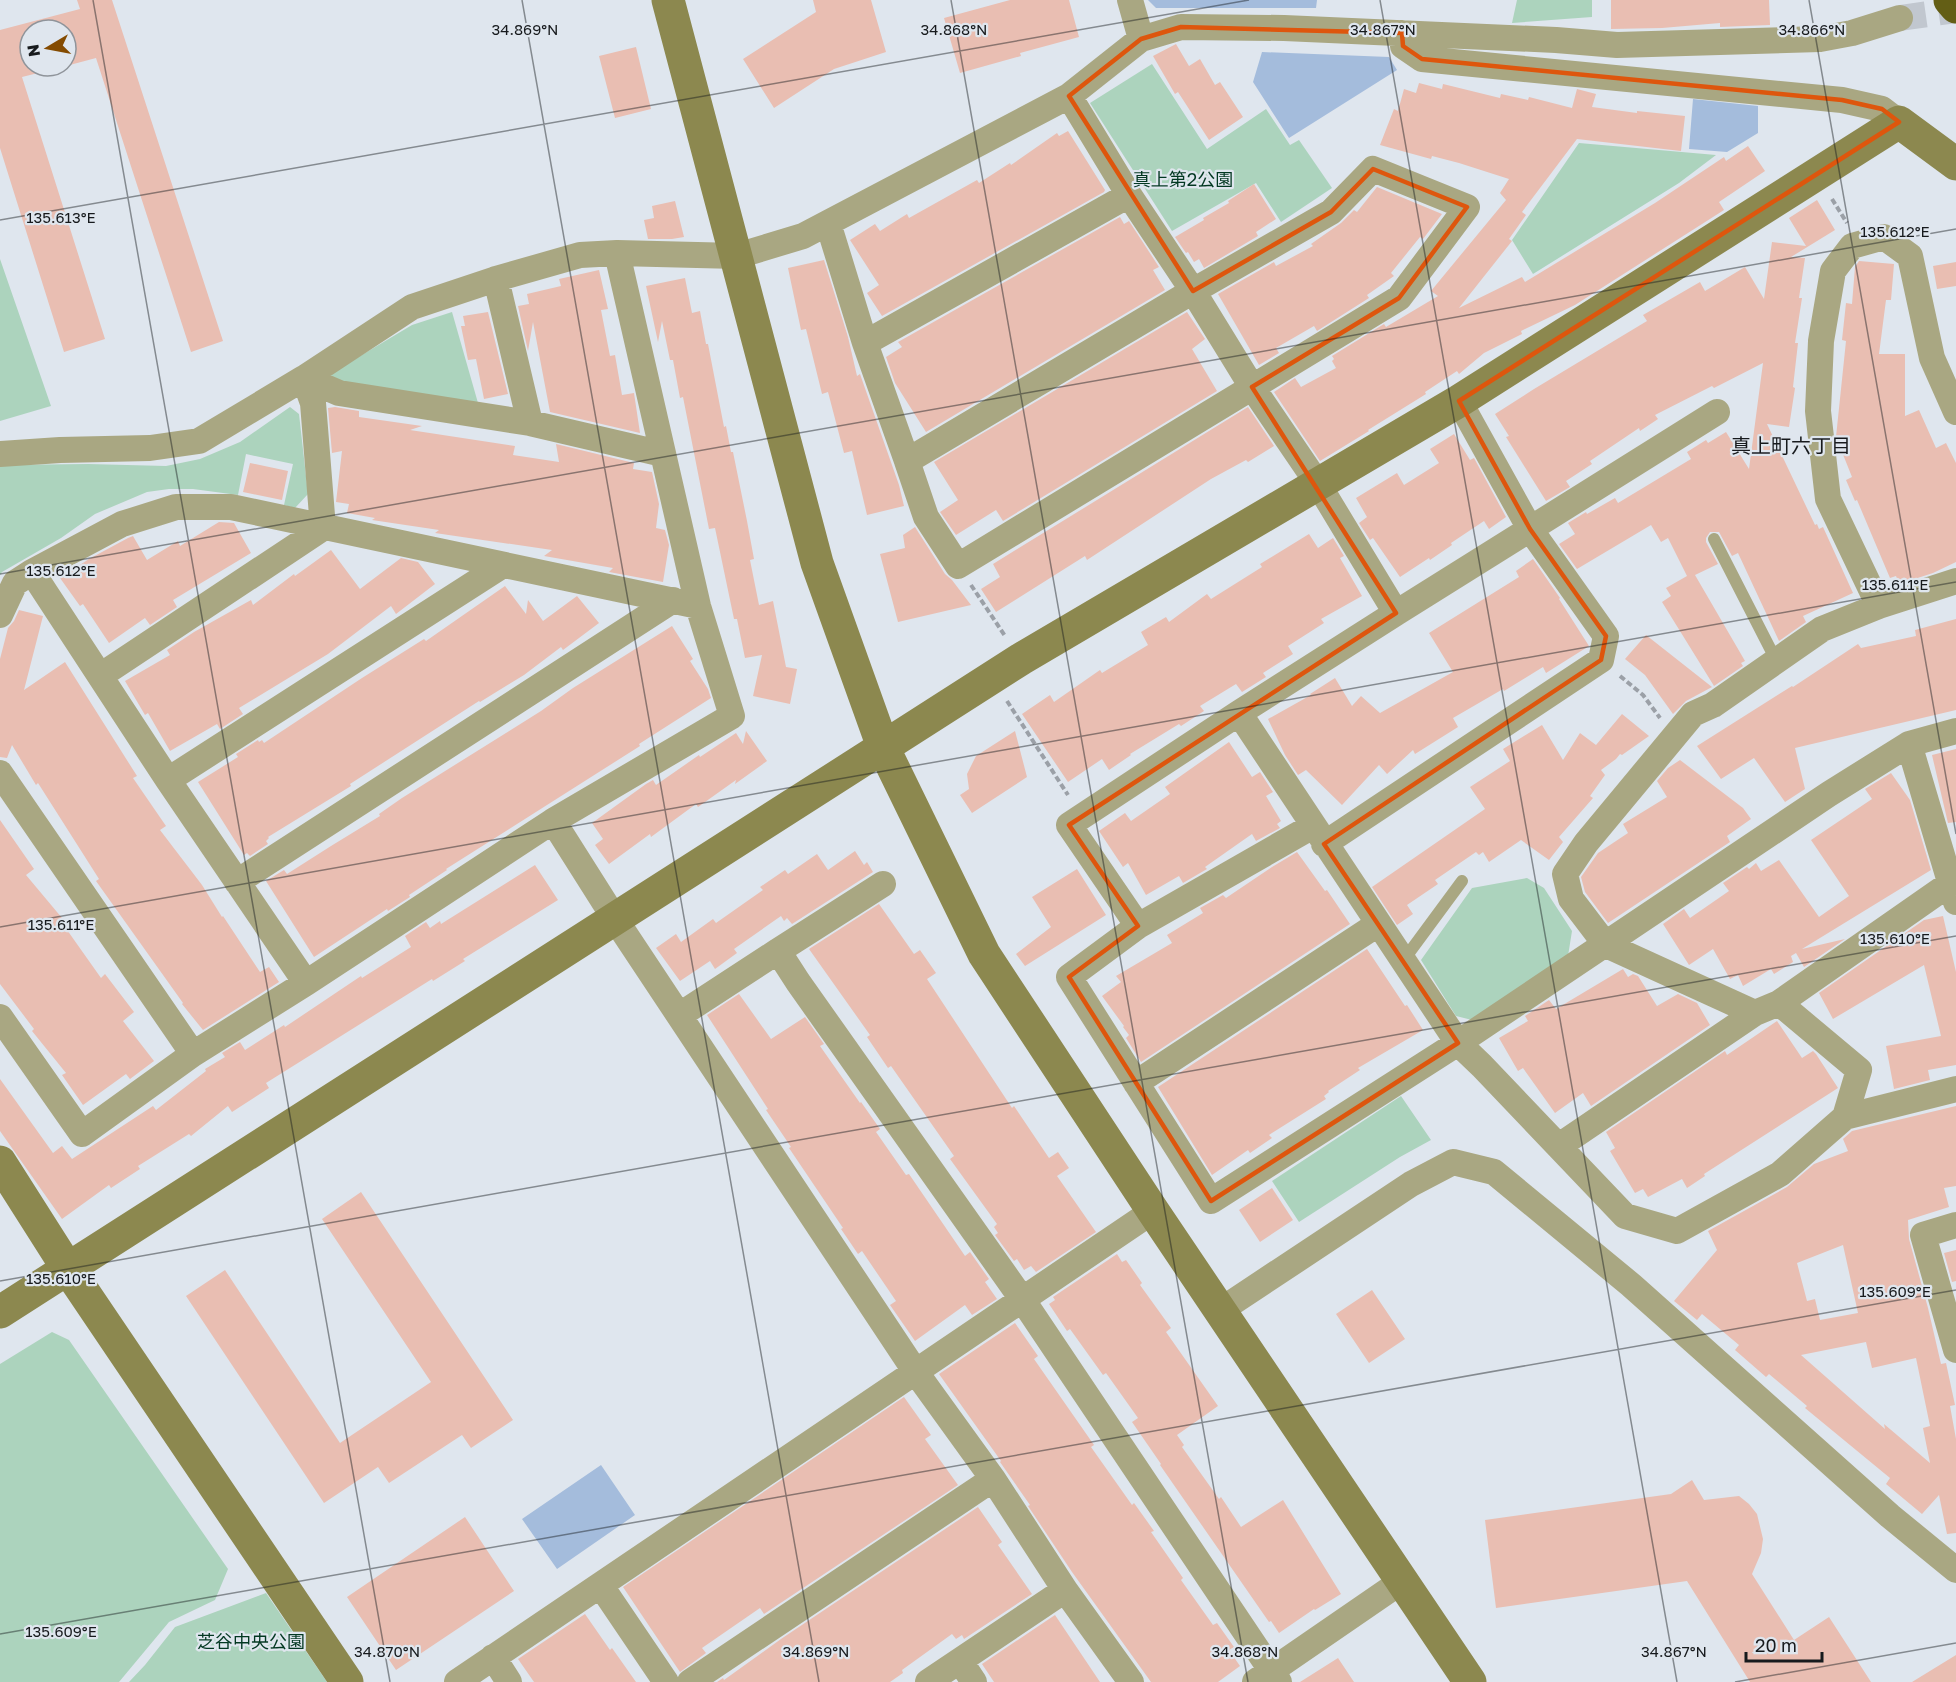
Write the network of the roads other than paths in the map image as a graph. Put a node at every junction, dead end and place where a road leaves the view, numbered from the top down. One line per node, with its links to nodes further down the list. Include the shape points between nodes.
1 (668, 0): 14 (street)
2 (1130, 0): 7 (street)
3 (1950, 0): 4 (highway)
4 (1956, 7)
5 (1900, 18): 6 (street, via 1820,39 1617,45)
6 (1402, 33): 7 (street, via 1181,27); 9 (street, via 1403,46 1422,59 1842,100 1882,109)
7 (1141, 39): 8 (street)
8 (1069, 96): 11 (street); 12 (street)
9 (1899, 122): 10 (street); 20 (street)
10 (1956, 164)
11 (1129, 195): 16 (street); 17 (street)
12 (828, 223): 14 (street, via 803,236); 17 (street)
13 (617, 253): 14 (street); 15 (street, via 580,255); 25 (street)
14 (737, 256): 44 (street, via 817,563)
15 (496, 279): 18 (street, via 412,307); 23 (street)
16 (1193, 291): 19 (street); 19 (street, via 1331,212 1372,169 1467,207 1399,298); 26 (street)
17 (865, 344): 26 (street)
18 (304, 378): 23 (street, via 339,393); 24 (street, via 199,441 150,448); 28 (street, via 313,403)
19 (1252, 387): 26 (street, via 958,566 926,517); 27 (street)
20 (1459, 401): 27 (street); 29 (street)
21 (1717, 412): 29 (street)
22 (1956, 412): 36 (street, via 1932,358 1910,256 1884,237 1852,246 1833,271 1821,341 1818,411 1828,499)
23 (530, 423): 25 (street)
24 (0, 454)
25 (663, 454): 35 (street)
26 (907, 460)
27 (1318, 484): 37 (street); 44 (street, via 1021,659)
28 (323, 528): 31 (street); 32 (street, via 231,507 176,507 122,524); 40 (street)
29 (1530, 529): 37 (street); 48 (street, via 1606,636 1601,660)
30 (1714, 539): 39 (lane)
31 (503, 565): 34 (street); 46 (street)
32 (32, 572): 38 (street, via 15,583); 40 (street)
33 (1956, 581): 36 (street)
34 (673, 600): 35 (street); 50 (street)
35 (698, 606): 47 (street, via 732,716)
36 (1879, 606): 39 (street, via 1822,629)
37 (1396, 613): 41 (street)
38 (0, 615)
39 (1777, 662): 56 (street, via 1693,714 1565,874 1571,899)
40 (100, 676): 46 (street)
41 (1239, 713): 48 (street); 55 (street, via 1069,825)
42 (1956, 731): 43 (street)
43 (1909, 744): 52 (street); 56 (street)
44 (883, 747): 53 (street); 71 (street, via 984,954)
45 (0, 773): 65 (street)
46 (168, 780): 50 (street)
47 (553, 821): 53 (street); 59 (street)
48 (1319, 835): 54 (street); 55 (street)
49 (1462, 881): 58 (lane)
50 (237, 882): 59 (street)
51 (883, 885): 57 (street)
52 (1953, 892): 60 (street)
53 (615, 919): 62 (street); 73 (street)
54 (1378, 924): 58 (street); 66 (street)
55 (1137, 926): 66 (street, via 1068,977)
56 (1606, 945): 61 (street); 64 (street)
57 (778, 951): 62 (street); 74 (street)
58 (1403, 961): 64 (street)
59 (306, 983): 65 (street)
60 (1779, 1003): 61 (street); 68 (street, via 1860,1070)
61 (1755, 1013): 69 (street)
62 (680, 1015): 78 (street)
63 (0, 1017): 65 (street, via 82,1134)
64 (1458, 1043): 66 (street, via 1211,1201); 69 (street)
65 (193, 1054)
66 (1136, 1083)
67 (1956, 1089): 68 (street)
68 (1845, 1117): 69 (street, via 1780,1174 1677,1231 1625,1216)
69 (1559, 1146)
70 (0, 1162): 73 (street)
71 (1153, 1210): 74 (street); 75 (street)
72 (1956, 1225): 77 (street, via 1923,1235)
73 (68, 1269): 76 (street); 87 (street)
74 (1022, 1299): 78 (street); 86 (street)
75 (1221, 1310): 80 (street, via 1411,1184 1453,1162 1494,1172 1631,1285); 81 (street)
76 (0, 1312)
77 (1956, 1350)
78 (915, 1371): 79 (street); 82 (street)
79 (993, 1479): 83 (street); 91 (street)
80 (1956, 1570)
81 (1402, 1581): 86 (street); 94 (street)
82 (601, 1586): 84 (street); 90 (street)
83 (1065, 1590): 85 (street); 93 (street)
84 (493, 1657): 88 (street); 89 (street)
85 (967, 1671): 92 (street)
86 (1269, 1678)
87 (347, 1682)
88 (457, 1682)
89 (509, 1682)
90 (666, 1682)
91 (690, 1682)
92 (928, 1682)
93 (1131, 1682)
94 (1470, 1682)

